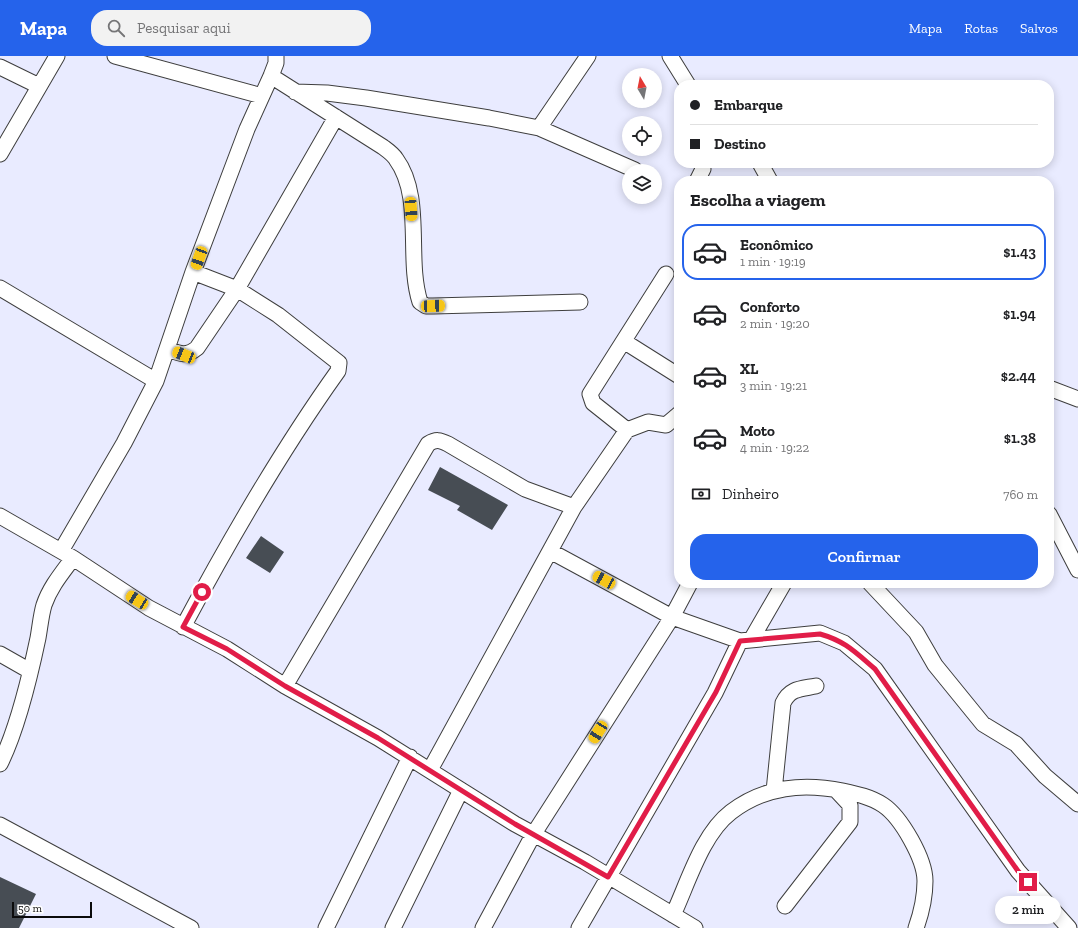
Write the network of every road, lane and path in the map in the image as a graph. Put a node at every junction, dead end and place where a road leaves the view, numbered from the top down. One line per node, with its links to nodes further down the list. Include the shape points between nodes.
1 (57, 56): 9 (street)
2 (115, 56): 11 (street)
3 (276, 56): 7 (street)
4 (588, 56): 13 (street)
5 (670, 56): 8 (street)
6 (0, 67): 9 (street)
7 (271, 76): 10 (street); 11 (street)
8 (685, 80)
9 (39, 86): 14 (street)
10 (294, 92): 12 (street); 13 (street, via 366,98)
11 (262, 96): 16 (street)
12 (336, 117): 19 (street); 20 (street, via 383,147 396,158 403,171 410,191 420,302 426,306)
13 (539, 128): 15 (street)
14 (0, 153)
15 (622, 164)
16 (193, 272): 19 (street); 22 (street)
17 (666, 274): 21 (street)
18 (0, 288): 24 (street)
19 (237, 289): 22 (street, via 197,348 184,355); 39 (street, via 278,315 339,363 339,367 257,496)
20 (580, 302)
21 (625, 342): 23 (street); 28 (street, via 590,394 590,398)
22 (168, 349): 24 (street)
23 (674, 373)
24 (156, 381): 33 (street)
25 (1054, 390): 26 (street)
26 (1078, 399)
27 (674, 420): 28 (street, via 666,425 648,422)
28 (627, 430): 29 (street)
29 (574, 507): 32 (street); 43 (street, via 525,489 441,440 428,444)
30 (0, 516): 33 (street)
31 (1054, 524): 34 (street)
32 (550, 551): 38 (street); 47 (street)
33 (67, 554): 39 (street, via 125,593); 42 (street, via 44,606)
34 (1078, 570)
35 (687, 588): 38 (street)
36 (781, 588): 40 (street)
37 (875, 588): 51 (street, via 916,632 935,665 983,724 1016,744 1045,776)
38 (672, 617): 40 (street); 53 (street)
39 (183, 627): 43 (street, via 227,649)
40 (746, 641): 54 (street); 64 (street, via 820,634 844,643 875,669 1018,871)
41 (0, 654): 42 (street)
42 (30, 671): 46 (street, via 6,752)
43 (285, 686): 45 (street)
44 (816, 686): 49 (street, via 794,691 787,695 783,703)
45 (410, 757): 47 (street); 59 (street)
46 (0, 764)
47 (430, 770): 48 (street)
48 (461, 790): 53 (street); 60 (street)
49 (774, 790): 50 (street, via 805,786); 56 (street, via 730,813 716,828 704,846)
50 (836, 790): 55 (street, via 850,805 850,822); 63 (street, via 861,794 883,805 897,818 908,834 925,879 924,898)
51 (1078, 804)
52 (0, 825): 58 (street)
53 (533, 835): 54 (street); 61 (street)
54 (608, 877): 56 (street); 62 (street)
55 (785, 906)
56 (674, 915): 57 (street)
57 (689, 926)
58 (191, 928)
59 (326, 928)
60 (393, 928)
61 (483, 928)
62 (579, 928)
63 (916, 928)
64 (1069, 928)

